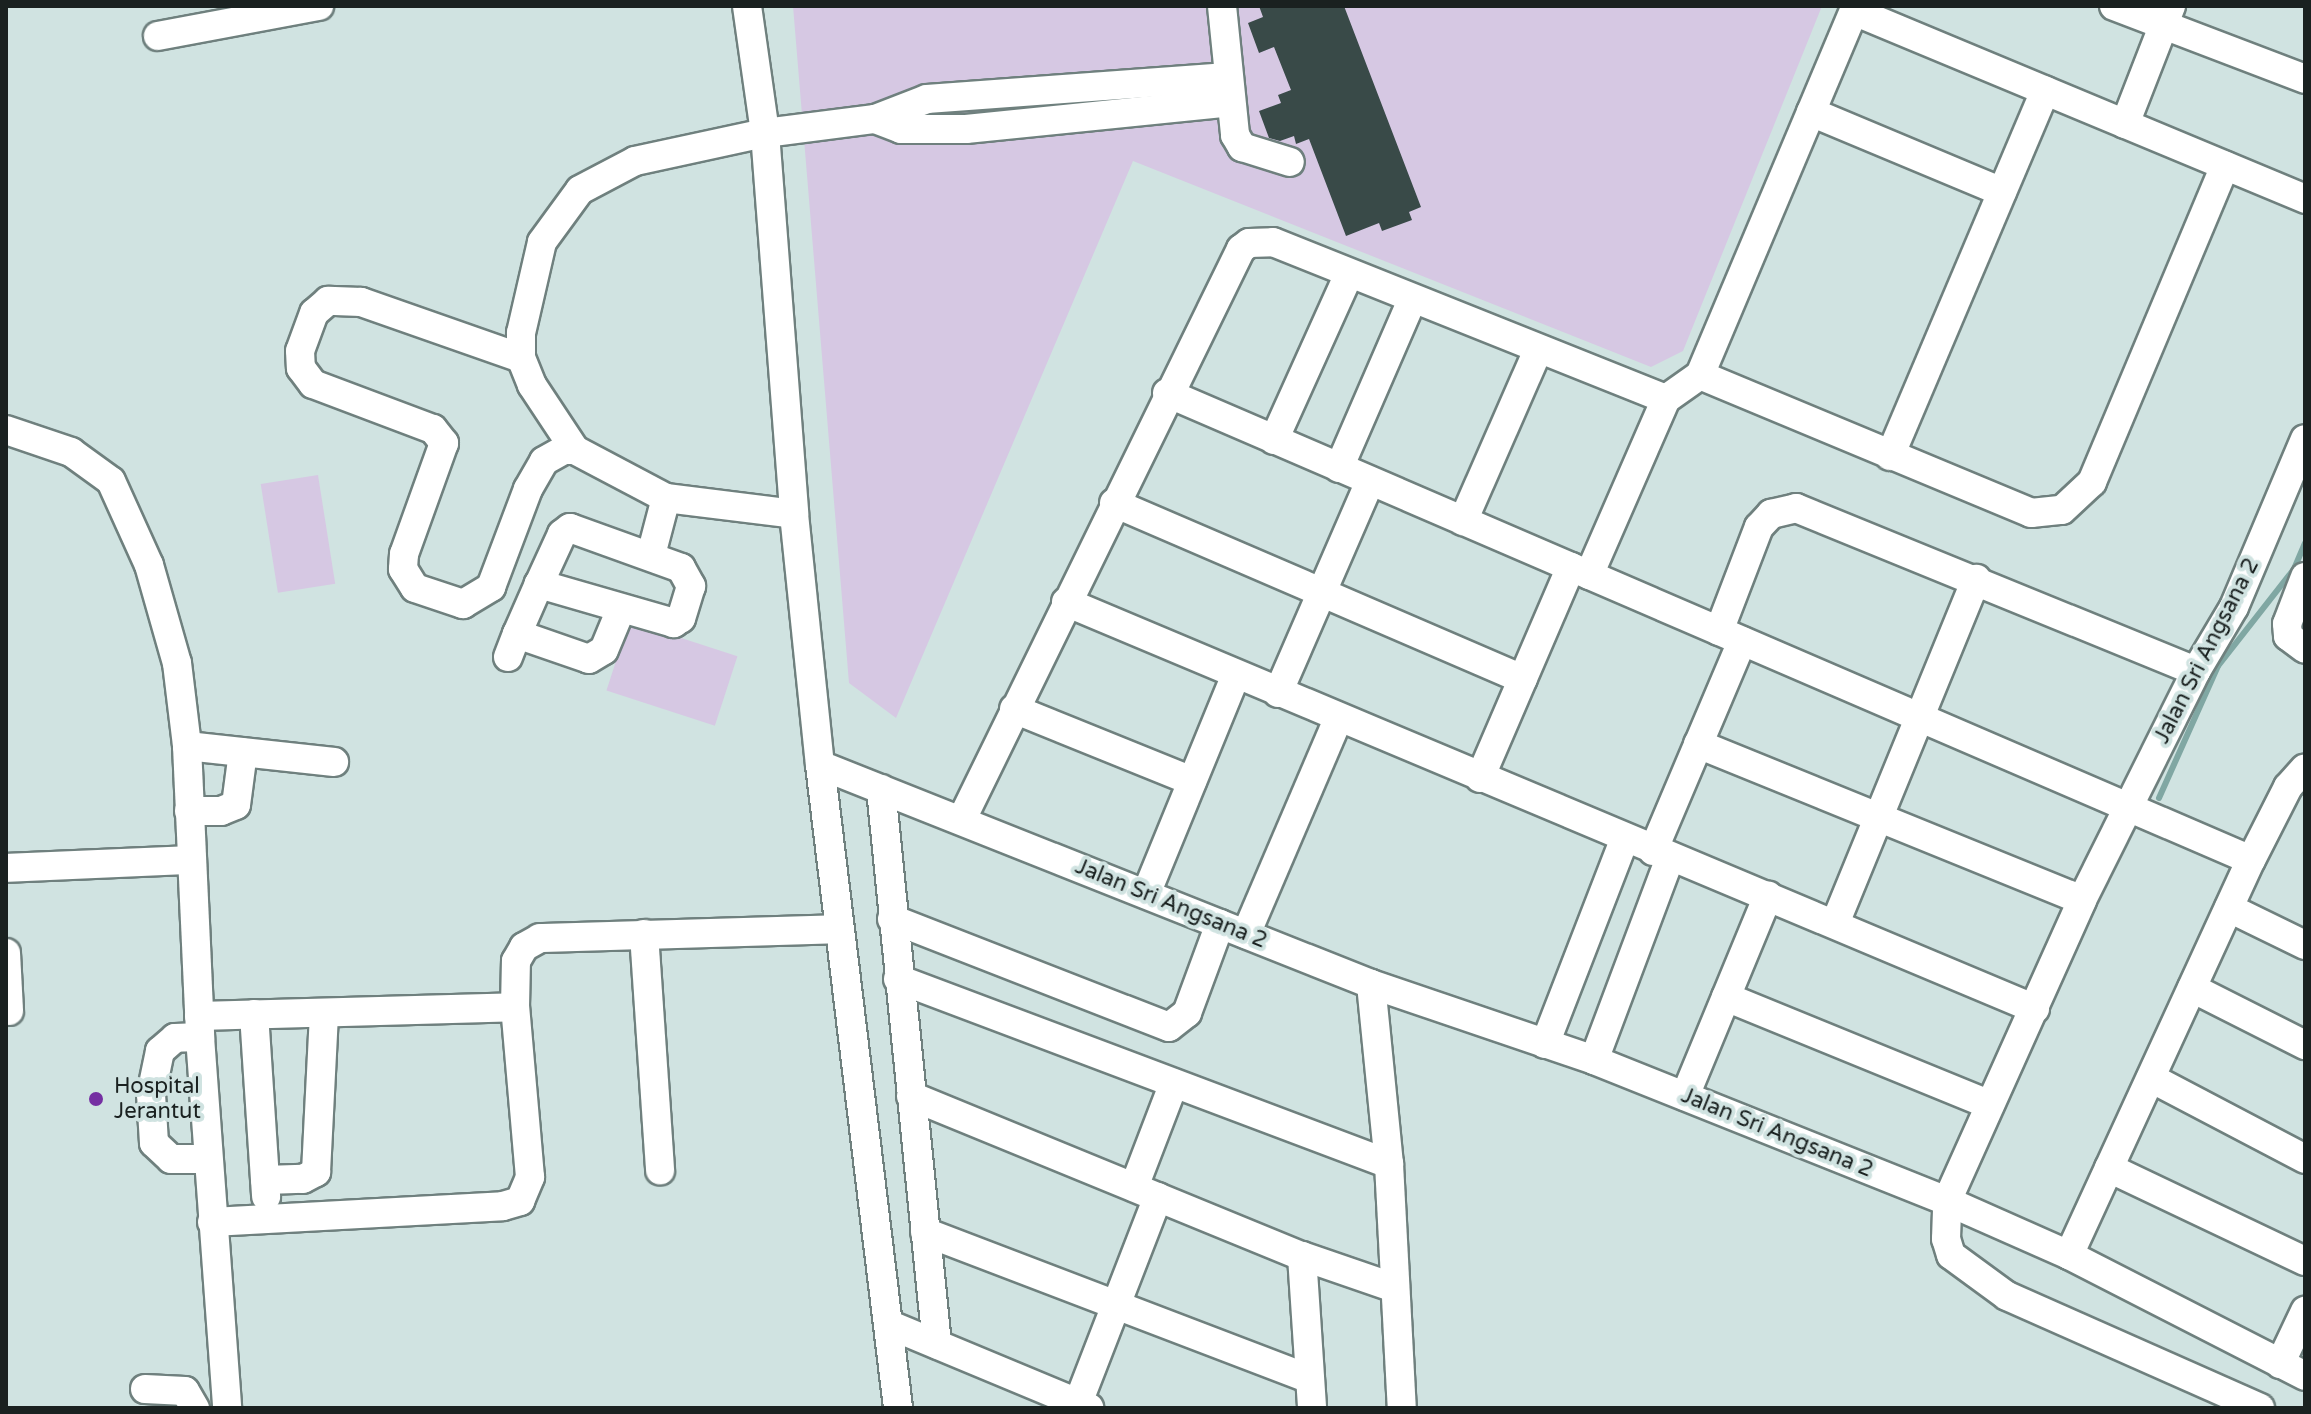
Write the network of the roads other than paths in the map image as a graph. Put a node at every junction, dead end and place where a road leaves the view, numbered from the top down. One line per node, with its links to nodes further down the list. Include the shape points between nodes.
1 (319, 6): 7 (street)
2 (747, 6): 16 (street)
3 (1222, 6): 9 (street)
4 (2114, 6): 6 (street)
5 (1855, 8): 10 (street); 12 (street)
6 (2167, 16): 8 (street); 14 (street)
7 (158, 36)
8 (2305, 79)
9 (1228, 89): 11 (street); 15 (street); 17 (street, via 1242,147)
10 (2045, 91): 14 (street); 19 (street)
11 (927, 99): 13 (street); 15 (street)
12 (1811, 112): 19 (street); 25 (street)
13 (875, 119): 15 (street); 16 (street)
14 (2125, 124): 18 (street)
15 (929, 131)
16 (765, 133): 24 (street, via 635,161 580,190 542,242 521,333); 37 (street)
17 (1290, 162)
18 (2225, 166): 20 (street); 32 (street, via 2092,482 2075,502 2043,515 2031,513)
19 (2002, 192): 32 (street)
20 (2305, 199)
21 (1349, 274): 22 (street); 26 (street, via 1273,242 1249,243 1241,249); 30 (street)
22 (1412, 300): 23 (street); 33 (street)
23 (1538, 350): 27 (street); 38 (street)
24 (521, 358): 31 (street, via 544,408); 31 (street, via 394,311 344,299 328,301 314,313 300,351 301,368 313,384 440,434 442,455 403,569 415,588 439,599 463,604 491,587 544,461)
25 (1700, 375): 27 (street); 32 (street)
26 (1167, 393): 30 (street); 36 (street)
27 (1666, 399): 40 (street)
28 (6, 430): 57 (street, via 94,465 124,502 166,620)
29 (2305, 439): 49 (street, Jalan Sri Angsana 2, via 2234,607)
30 (1274, 440): 33 (street)
31 (575, 450): 35 (street)
32 (1890, 456)
33 (1339, 468): 34 (street)
34 (1370, 481): 38 (street); 44 (street)
35 (666, 498): 37 (street); 39 (street)
36 (1114, 503): 44 (street); 45 (street)
37 (794, 514): 60 (street)
38 (1463, 521): 40 (street)
39 (651, 555): 43 (street, via 570,528 562,534); 46 (street, via 689,577 681,618 674,623)
40 (1580, 571): 47 (street); 51 (street)
41 (2305, 577): 48 (street, via 2287,624 2288,636)
42 (1976, 579): 47 (street, via 1809,512 1783,509 1759,527); 49 (street); 54 (street)
43 (539, 584): 46 (street); 46 (street, via 512,645 589,659 604,650)
44 (1321, 593): 51 (street); 52 (street)
45 (1066, 602): 50 (street); 53 (street)
46 (621, 609)
47 (1730, 636): 54 (street); 56 (street)
48 (2305, 649)
49 (2196, 671): 65 (street, Jalan Sri Angsana 2)
50 (1236, 675): 52 (street); 63 (street)
51 (1523, 679): 62 (street)
52 (1278, 693): 55 (street)
53 (1014, 709): 63 (street); 68 (street)
54 (1921, 718): 65 (street); 67 (street)
55 (1338, 719): 62 (street); 81 (street)
56 (1698, 744): 67 (street); 70 (street)
57 (187, 746): 58 (street); 66 (street)
58 (243, 752): 59 (street); 66 (street, via 236,805 221,811)
59 (334, 762)
60 (820, 765): 64 (street, Jalan Sri Angsana 2); 80 (street)
61 (2305, 768): 72 (street, via 2288,787)
62 (1480, 778): 69 (street)
63 (1192, 781): 74 (street)
64 (881, 789): 68 (street, Jalan Sri Angsana 2); 78 (street)
65 (2129, 807): 72 (street); 76 (street, Jalan Sri Angsana 2)
66 (189, 811): 71 (street)
67 (1881, 816): 76 (street); 79 (street)
68 (962, 819): 74 (street, Jalan Sri Angsana 2)
69 (1625, 838): 70 (street); 95 (street)
70 (1661, 855): 75 (street); 97 (street)
71 (190, 860): 73 (street); 94 (street)
72 (2251, 860): 77 (street)
73 (6, 868)
74 (1146, 894): 81 (street, Jalan Sri Angsana 2)
75 (1768, 896): 79 (street); 88 (street)
76 (2082, 900): 90 (street, Jalan Sri Angsana 2)
77 (2229, 908): 83 (street); 87 (street)
78 (892, 919): 81 (street, via 1169,1027 1187,1013); 85 (street)
79 (1836, 921): 90 (street)
80 (839, 929): 82 (street); 120 (street)
81 (1233, 929): 86 (street, Jalan Sri Angsana 2)
82 (644, 934): 89 (street, via 540,938 524,947 516,961); 107 (street)
83 (2305, 945)
84 (6, 953): 91 (street)
85 (898, 979): 99 (street); 100 (street)
86 (1371, 984): 95 (street, Jalan Sri Angsana 2); 105 (street)
87 (2192, 988): 96 (street); 98 (street)
88 (1726, 997): 101 (street); 102 (street)
89 (515, 1007): 92 (street); 111 (street, via 530,1177 520,1201)
90 (2035, 1009): 102 (street, Jalan Sri Angsana 2)
91 (9, 1011)
92 (324, 1013): 93 (street); 108 (street, via 316,1172 303,1179)
93 (254, 1014): 94 (street); 108 (street)
94 (200, 1026): 103 (street); 103 (street, via 160,1051 151,1094 154,1143 171,1159)
95 (1545, 1044): 97 (street, Jalan Sri Angsana 2)
96 (2305, 1045)
97 (1594, 1060): 101 (street, Jalan Sri Angsana 2)
98 (2151, 1078): 104 (street); 106 (street)
99 (1174, 1083): 105 (street); 109 (street)
100 (911, 1096): 109 (street); 113 (street)
101 (1685, 1096): 110 (street, Jalan Sri Angsana 2)
102 (1990, 1105): 110 (street, Jalan Sri Angsana 2)
103 (208, 1159): 112 (street)
104 (2305, 1159)
105 (1389, 1164): 117 (street)
106 (2109, 1168): 114 (street); 116 (street)
107 (660, 1170)
108 (265, 1180): 111 (street)
109 (1146, 1192): 115 (street); 118 (street)
110 (1947, 1201): 114 (street); 131 (street, via 1951,1255 2007,1296)
111 (268, 1219): 112 (street)
112 (212, 1222): 127 (street)
113 (925, 1232): 118 (street); 121 (street)
114 (2069, 1255): 122 (street)
115 (1302, 1256): 117 (street); 123 (street)
116 (2305, 1261)
117 (1392, 1287): 130 (street)
118 (1116, 1304): 123 (street); 125 (street)
119 (2305, 1311): 122 (street)
120 (890, 1325): 121 (street); 128 (street)
121 (937, 1344): 125 (street)
122 (2292, 1370)
123 (1310, 1379): 129 (street)
124 (145, 1389): 126 (street, via 185,1391)
125 (1084, 1406)
126 (195, 1408)
127 (227, 1408)
128 (898, 1408)
129 (1312, 1408)
130 (1402, 1408)
131 (2260, 1408)

